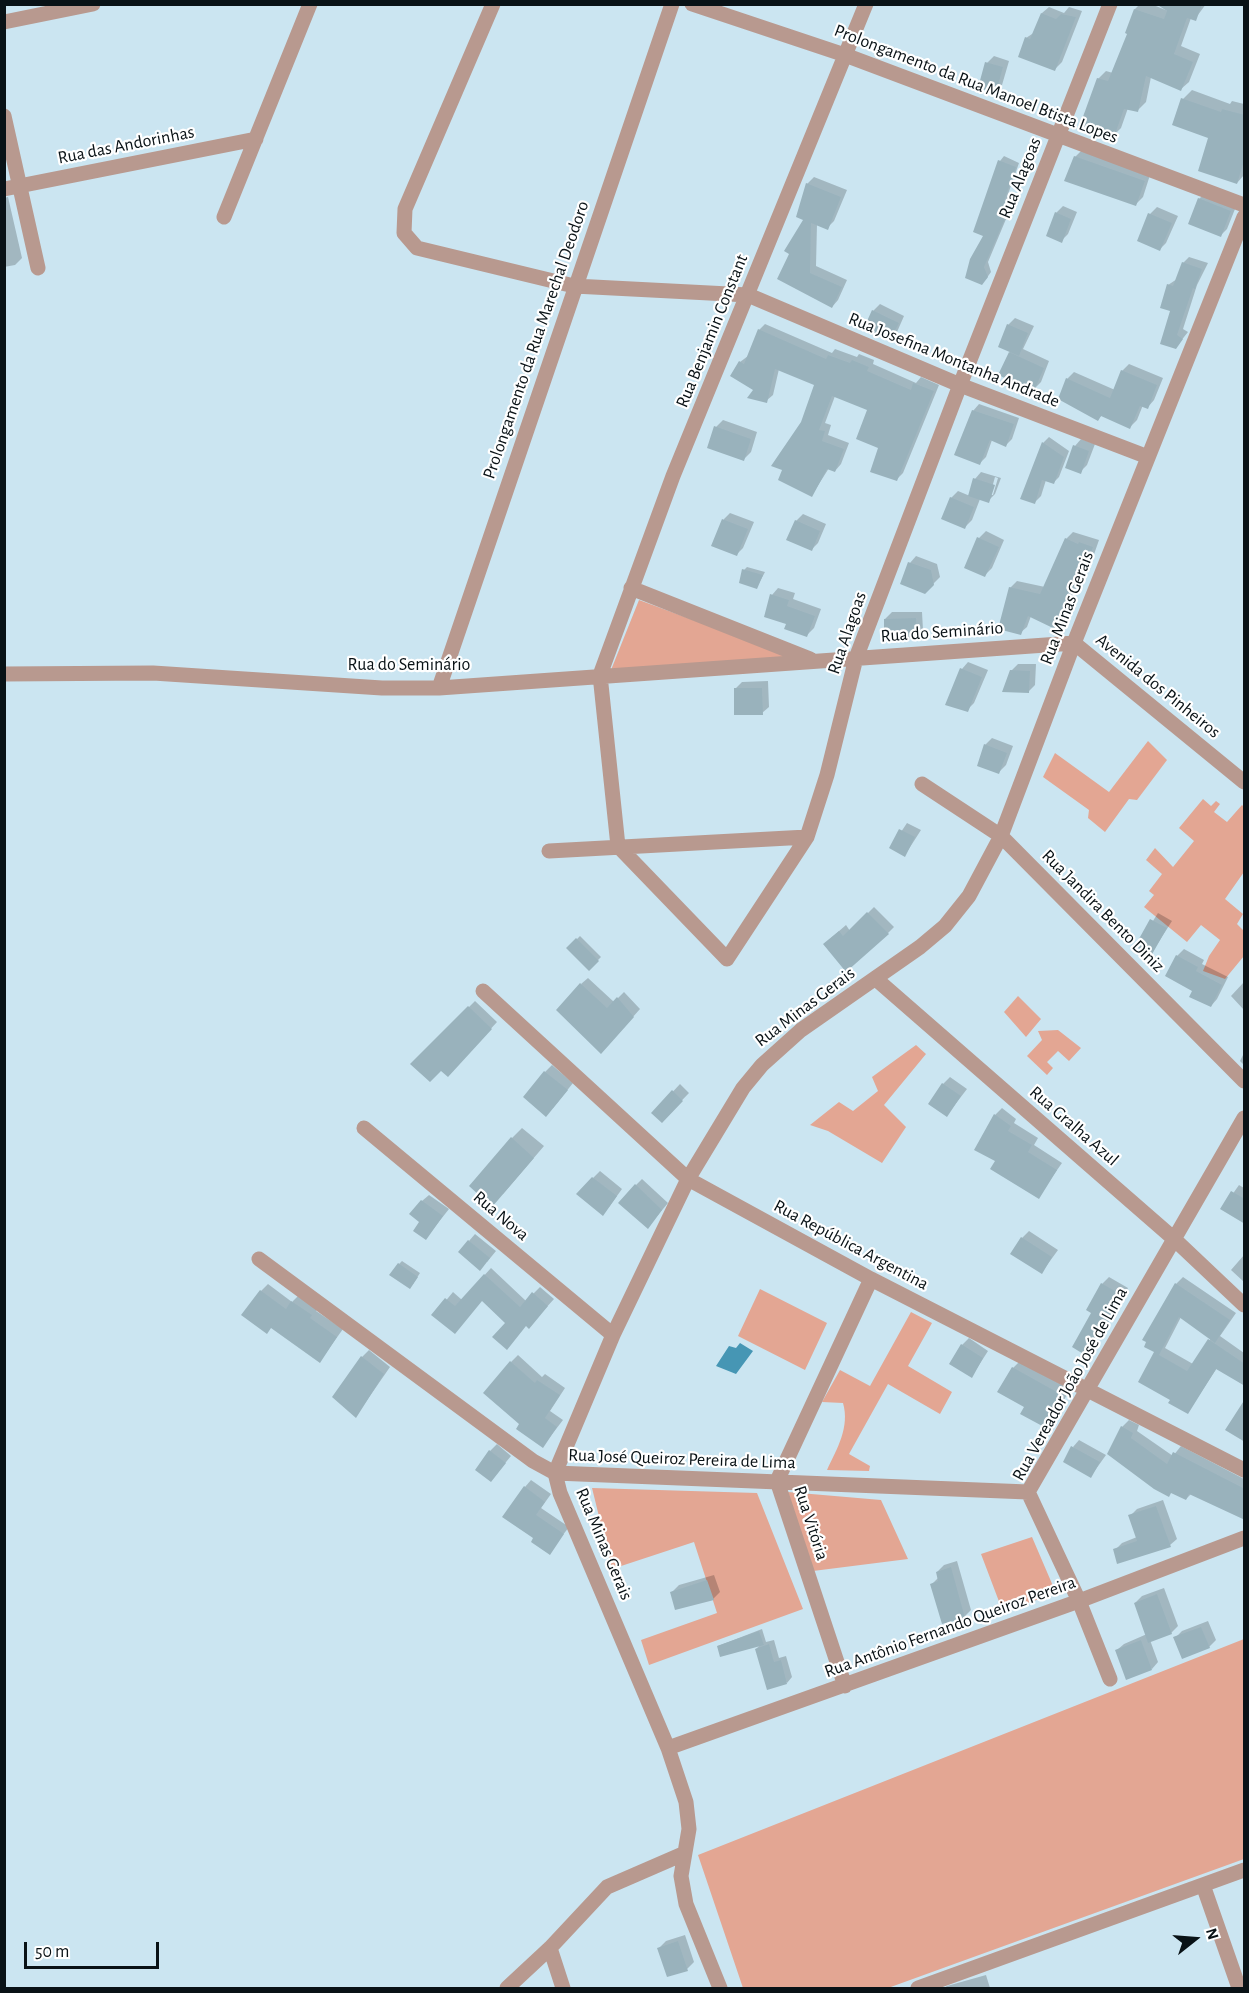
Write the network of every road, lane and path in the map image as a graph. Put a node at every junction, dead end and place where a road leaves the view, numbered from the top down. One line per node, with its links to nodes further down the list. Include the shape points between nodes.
1 (93, 4): 8 (street)
2 (310, 4): 12 (street)
3 (493, 4): 18 (street, via 405,209 404,233 417,248)
4 (672, 4): 18 (street, Prolongamento da Rua Marechal Deodoro)
5 (692, 4): 9 (street, Prolongamento da Rua Manoel Btista Lopes)
6 (866, 4): 9 (street, Rua Benjamin Constant)
7 (1110, 4): 11 (street, Rua Alagoas)
8 (4, 22)
9 (845, 55): 11 (street, Prolongamento da Rua Manoel Btista Lopes); 19 (street, Rua Benjamin Constant)
10 (4, 116): 13 (street)
11 (1058, 137): 14 (street, Prolongamento da Rua Manoel Btista Lopes); 20 (street, Rua Alagoas)
12 (255, 139): 13 (street, Rua das Andorinhas); 15 (street)
13 (12, 187): 17 (street)
14 (1245, 205)
15 (224, 217)
16 (1245, 217): 21 (street, Rua Minas Gerais)
17 (38, 268)
18 (574, 286): 19 (street); 28 (street, Prolongamento da Rua Marechal Deodoro)
19 (748, 295): 20 (street, Rua Josefina Montanha Andrade); 22 (street, Rua Benjamin Constant)
20 (960, 385): 21 (street, Rua Josefina Montanha Andrade); 24 (street, Rua Alagoas)
21 (1148, 458): 23 (street, Rua Minas Gerais)
22 (631, 588): 25 (street, Rua do Seminário); 27 (street, Rua Benjamin Constant)
23 (1074, 643): 24 (street, Rua do Seminário); 29 (street, Avenida dos Pinheiros); 31 (street, Rua Minas Gerais)
24 (856, 658): 25 (street, Rua do Seminário); 32 (street, Rua Alagoas, via 827,776)
25 (813, 660): 27 (street, Rua do Seminário)
26 (4, 674): 28 (street, Rua do Seminário, via 153,673)
27 (600, 675): 28 (street, Rua do Seminário); 33 (street)
28 (439, 688)
29 (1245, 782)
30 (922, 784): 31 (street, Rua Jandira Bento Diniz)
31 (1001, 836): 35 (street, Rua Minas Gerais, via 969,897 945,926); 37 (street, Rua Jandira Bento Diniz)
32 (807, 837): 33 (street); 33 (street, Rua Alagoas, via 726,959)
33 (618, 846): 34 (street)
34 (549, 850)
35 (876, 979): 40 (street, Rua Minas Gerais, via 801,1030 762,1065 743,1088); 41 (street, Rua Gralha Azul)
36 (483, 991): 40 (street, Rua República Argentina)
37 (1245, 1081)
38 (1245, 1118): 41 (street, Rua Vereador João José de Lima)
39 (364, 1128): 45 (street, Rua Nova)
40 (688, 1179): 43 (street, Rua República Argentina); 45 (street, Rua Minas Gerais)
41 (1173, 1238): 44 (street, Rua Gralha Azul); 46 (street, Rua Vereador João José de Lima)
42 (259, 1259): 48 (street, Rua José Queiroz Pereira de Lima, via 533,1461)
43 (871, 1279): 46 (street, Rua República Argentina); 49 (street, Rua Vitória)
44 (1245, 1305)
45 (613, 1335): 48 (street, Rua Minas Gerais)
46 (1088, 1390): 47 (street, Rua República Argentina); 50 (street, Rua Vereador João José de Lima)
47 (1245, 1470)
48 (555, 1473): 49 (street, Rua José Queiroz Pereira de Lima); 55 (street, Rua Minas Gerais)
49 (777, 1481): 50 (street, Rua José Queiroz Pereira de Lima); 54 (street, Rua Vitória)
50 (1028, 1492): 52 (street, Rua Vereador João José de Lima)
51 (1245, 1538): 52 (street, Rua Antônio Fernando Queiroz Pereira)
52 (1079, 1601): 53 (street, Rua Vereador João José de Lima); 54 (street, Rua Antônio Fernando Queiroz Pereira)
53 (1110, 1679)
54 (845, 1686): 55 (street, Rua Antônio Fernando Queiroz Pereira)
55 (668, 1749): 56 (street, Rua Minas Gerais, via 686,1802 689,1829)
56 (683, 1854): 59 (street, via 607,1887); 64 (street, Rua Minas Gerais, via 681,1876 686,1904)
57 (1245, 1870): 58 (street)
58 (1203, 1885): 65 (street); 66 (street)
59 (550, 1948): 60 (street); 63 (street)
60 (524, 1972): 61 (street); 62 (street)
61 (507, 1989)
62 (520, 1989)
63 (563, 1989)
64 (720, 1989)
65 (918, 1989)
66 (1239, 1989)

